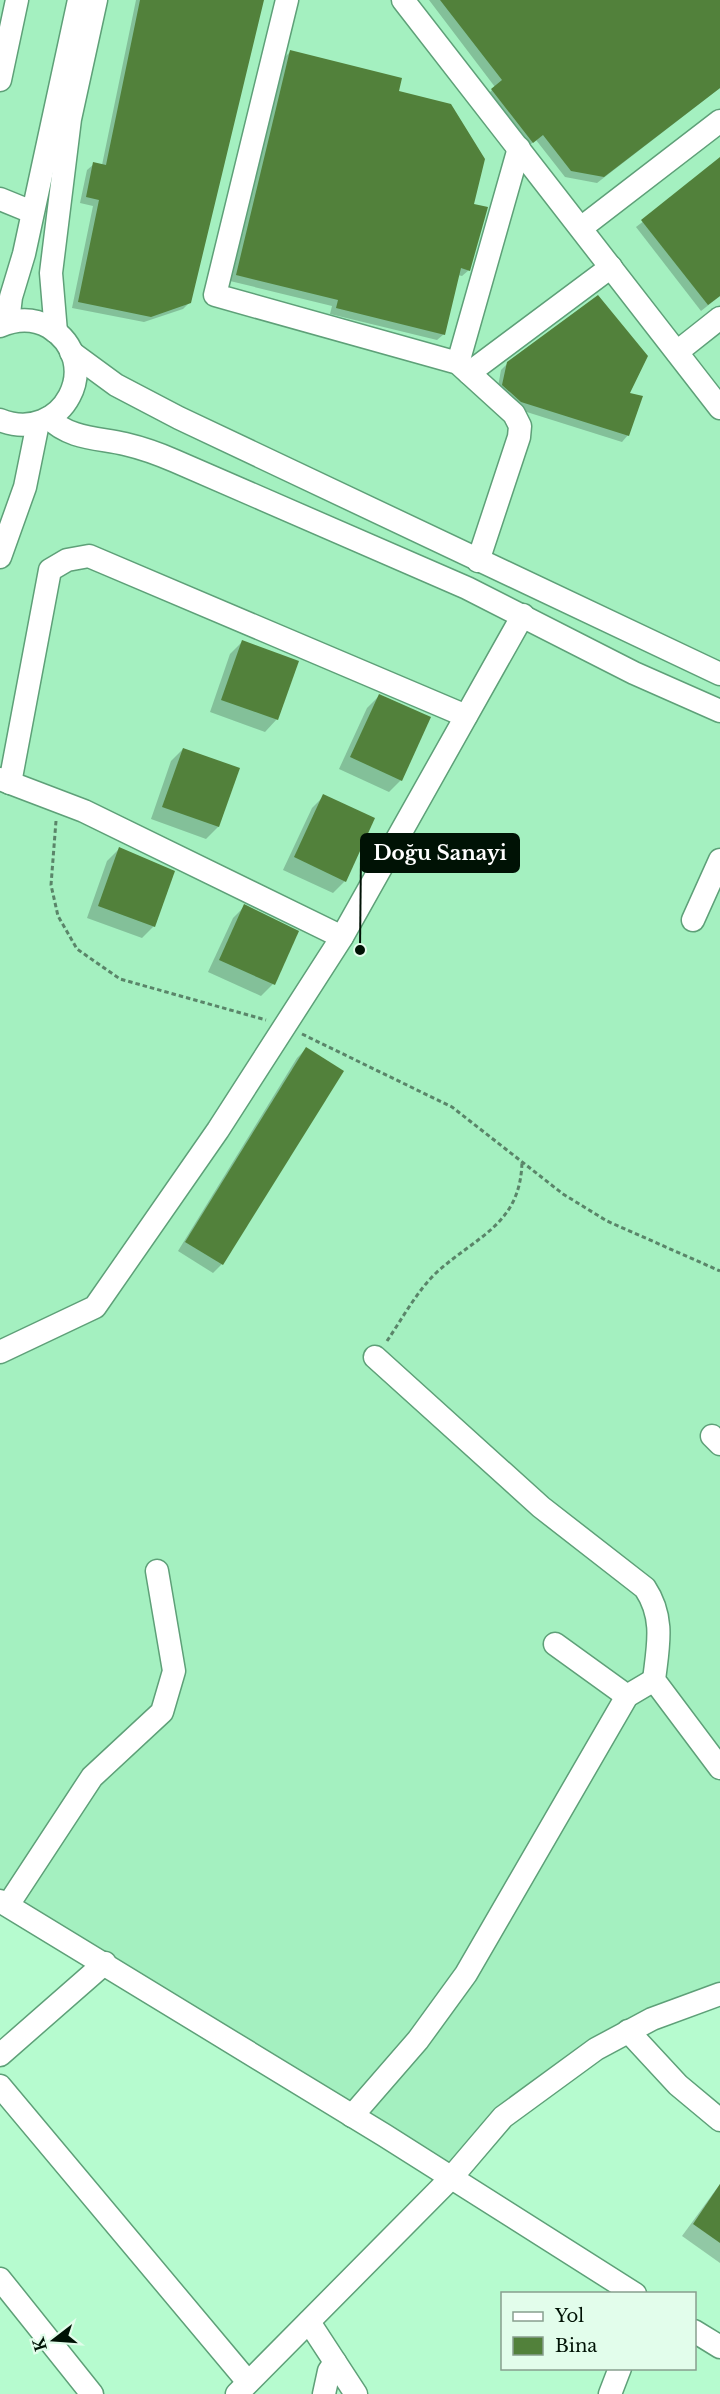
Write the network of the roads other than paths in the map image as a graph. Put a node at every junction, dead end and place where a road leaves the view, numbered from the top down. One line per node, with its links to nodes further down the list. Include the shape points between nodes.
1 (18, 0): 6 (street)
2 (79, 0): 10 (street)
3 (96, 0): 15 (street, via 70,119 51,273)
4 (287, 0): 18 (street, via 215,295)
5 (403, 0): 8 (street)
6 (1, 68)
7 (720, 121): 11 (street)
8 (519, 148): 11 (street); 18 (street)
9 (0, 200): 10 (street)
10 (32, 212): 14 (street)
11 (580, 228): 12 (street)
12 (611, 267): 17 (street); 18 (street)
13 (720, 318): 17 (street)
14 (4, 324): 15 (street, via 33,321)
15 (56, 332): 16 (street)
16 (71, 352): 21 (street, via 73,389 68,401); 23 (street, via 116,385 178,418)
17 (677, 352): 19 (street)
18 (464, 368): 23 (street, via 514,414 520,431)
19 (720, 408)
20 (0, 420): 21 (street, via 13,424)
21 (44, 421): 22 (street); 24 (street, via 70,433 126,444 175,461)
22 (0, 557)
23 (478, 561): 25 (street)
24 (523, 615): 26 (street, via 634,673); 27 (street)
25 (720, 674)
26 (720, 711)
27 (466, 716): 28 (street, via 89,556 78,557 50,570); 31 (street)
28 (5, 781): 31 (street, via 84,811)
29 (720, 860): 30 (street)
30 (693, 920)
31 (342, 937): 32 (street, via 218,1130 95,1307)
32 (0, 1352)
33 (375, 1357): 36 (street, via 541,1507 645,1588 656,1607 660,1627)
34 (157, 1571): 39 (street, via 174,1671 162,1712 92,1777)
35 (555, 1644): 37 (street)
36 (654, 1680): 37 (street); 38 (street)
37 (627, 1696): 45 (street, via 466,1974 418,2040)
38 (720, 1768)
39 (4, 1903): 40 (street)
40 (105, 1963): 43 (street); 45 (street)
41 (720, 1994): 42 (street)
42 (628, 2031): 46 (street, via 678,2085); 47 (street, via 568,2067 502,2117)
43 (0, 2055)
44 (0, 2086): 55 (street)
45 (352, 2116): 47 (street)
46 (720, 2120)
47 (451, 2178): 49 (street); 50 (street)
48 (0, 2279): 56 (street)
49 (632, 2292)
50 (309, 2322): 53 (street); 55 (street)
51 (696, 2332): 52 (street)
52 (720, 2347)
53 (335, 2362): 57 (street); 58 (street)
54 (619, 2370): 59 (street)
55 (243, 2388)
56 (92, 2394)
57 (324, 2394)
58 (356, 2394)
59 (610, 2394)

